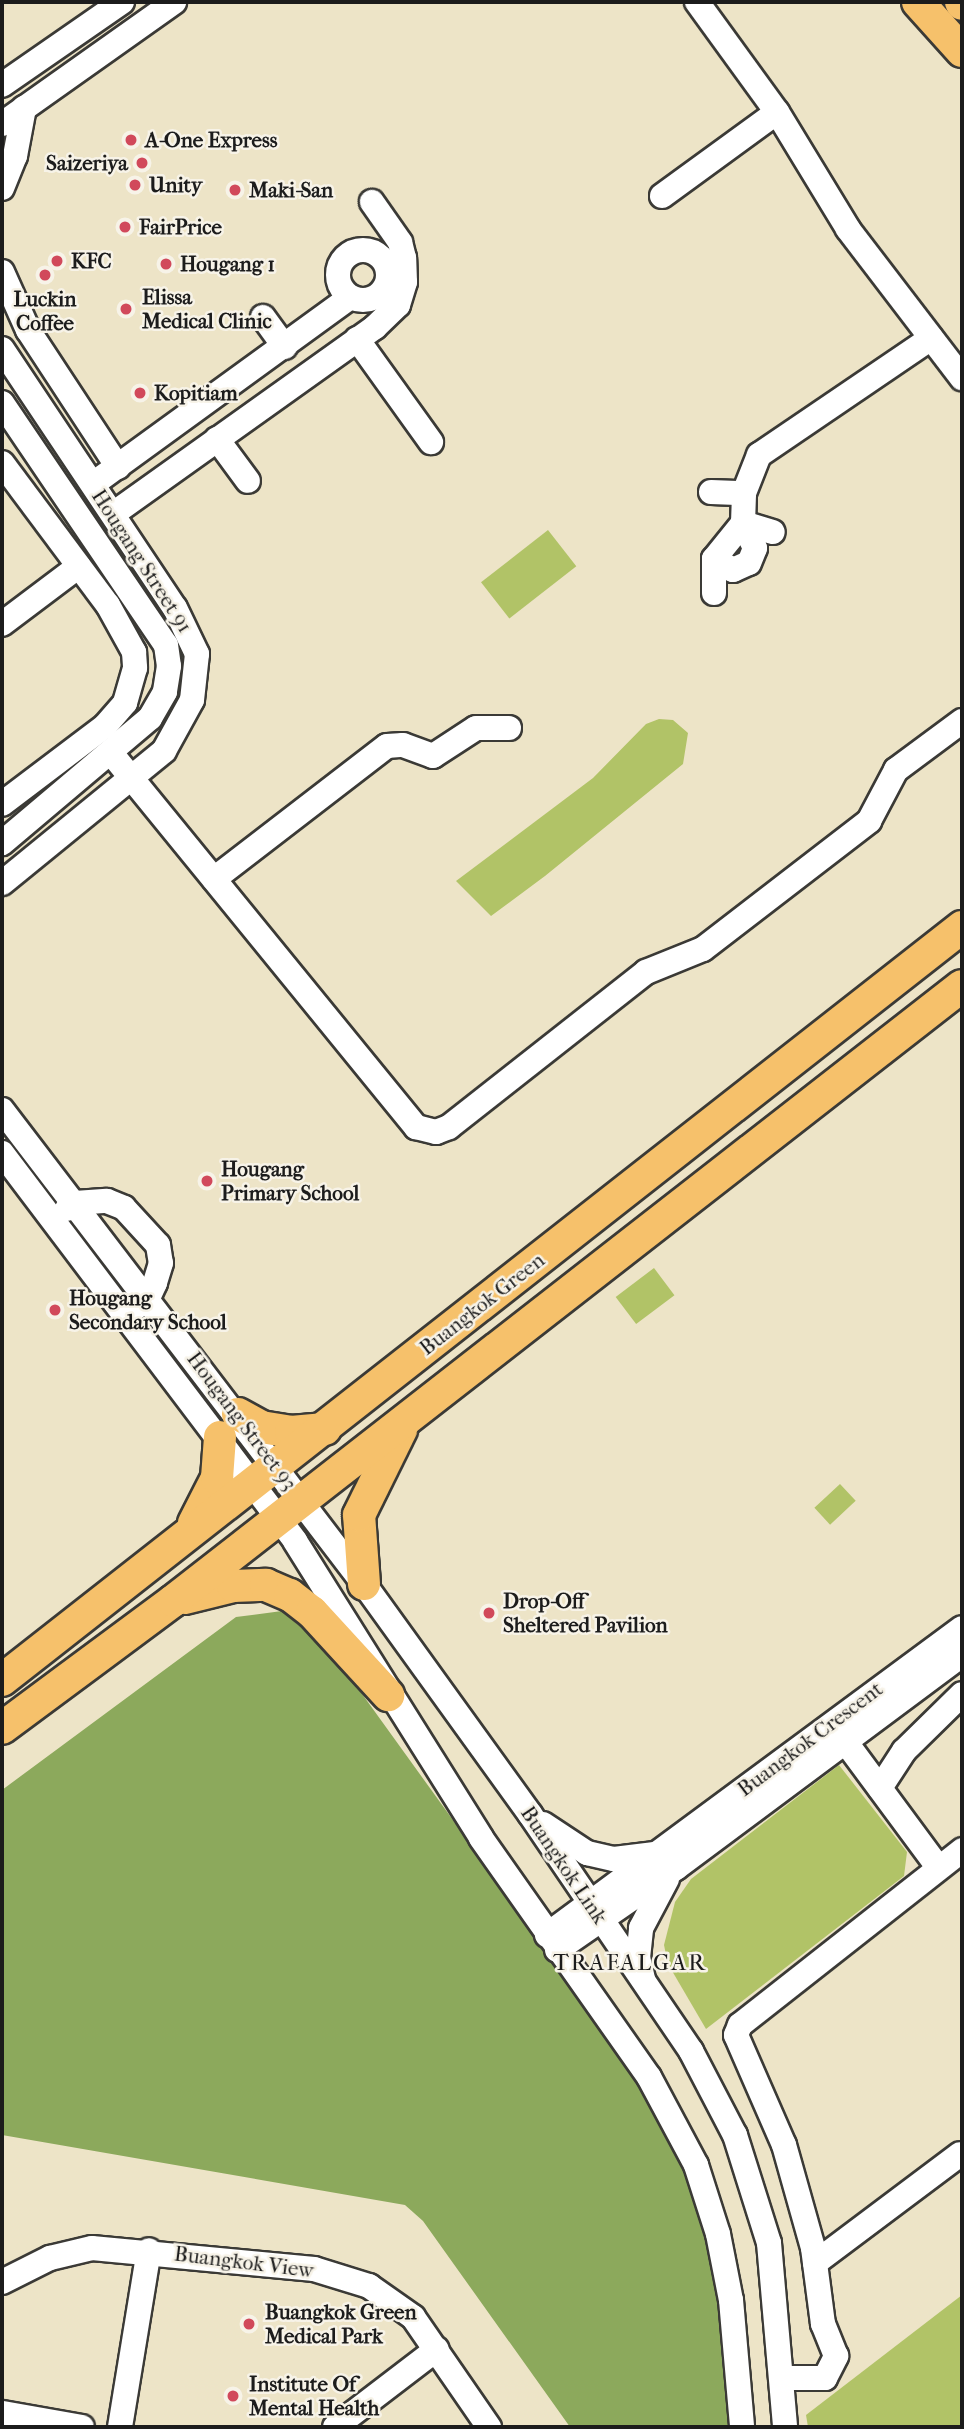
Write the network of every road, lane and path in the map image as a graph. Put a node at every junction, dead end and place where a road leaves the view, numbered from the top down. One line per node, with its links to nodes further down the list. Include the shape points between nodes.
1 (122, 2): 6 (street)
2 (174, 2): 7 (street)
3 (697, 2): 8 (street)
4 (918, 2): 5 (main road)
5 (962, 51)
6 (2, 85)
7 (24, 108): 9 (street); 10 (street, via 15,156)
8 (778, 112): 11 (street); 17 (street, via 848,229)
9 (2, 124)
10 (2, 188)
11 (662, 196)
12 (372, 202): 18 (street, via 400,242 405,282 398,305)
13 (2, 272): 16 (street)
14 (350, 297): 19 (street)
15 (263, 317): 19 (street)
16 (28, 330): 20 (street); 26 (street)
17 (931, 338): 21 (street); 30 (street, via 759,455)
18 (357, 339): 23 (street); 24 (street)
19 (285, 347): 26 (street)
20 (5, 361): 28 (street, Hougang Street 91)
21 (962, 378)
22 (2, 403): 39 (street, Hougang Street 91, via 166,645 165,692 150,718)
23 (218, 439): 27 (street); 31 (street)
24 (431, 442)
25 (2, 463): 34 (street)
26 (118, 467): 28 (street)
27 (248, 481)
28 (93, 485): 31 (street, Hougang Street 91)
29 (711, 492): 30 (street)
30 (744, 493): 32 (street)
31 (113, 514): 40 (street, Hougang Street 91, via 175,608 197,654 192,700 183,721 164,751)
32 (743, 523): 33 (street); 35 (street, via 755,548 749,563 733,570 714,559)
33 (773, 532)
34 (79, 566): 36 (street); 41 (street, via 134,652 135,668 125,703 105,726)
35 (714, 593)
36 (2, 624)
37 (962, 721): 43 (street, via 896,770 869,821 703,949 646,972 449,1127 436,1132 416,1127)
38 (509, 728): 43 (street, via 476,728 433,756 403,745 387,746)
39 (111, 753): 40 (street); 42 (street, Hougang Street 91)
40 (133, 779): 43 (street); 44 (street, Hougang Street 91)
41 (2, 804)
42 (2, 843)
43 (214, 879)
44 (2, 883)
45 (962, 927): 55 (main road, Buangkok Green)
46 (962, 986): 53 (main road, Buangkok Green)
47 (5, 1121): 49 (street, Hougang Street 93)
48 (2, 1153): 50 (street, Hougang Street 93)
49 (75, 1203): 50 (street); 51 (street, Hougang Street 93); 51 (street, via 107,1201 124,1208 144,1226 158,1245 161,1264)
50 (53, 1220): 52 (street, Hougang Street 93)
51 (148, 1298): 52 (street); 54 (street, Hougang Street 93)
52 (122, 1315): 54 (street, Hougang Street 93)
53 (409, 1416): 57 (main road, Buangkok Green); 59 (main road, via 359,1515)
54 (229, 1426): 55 (main road, via 291,1432); 56 (street, Hougang Street 93); 58 (main road, via 217,1478)
55 (325, 1429): 56 (main road, Buangkok Green)
56 (265, 1475): 57 (street, Hougang Street 93); 58 (main road, Buangkok Green)
57 (290, 1510): 59 (street, Buangkok Link); 60 (main road, Buangkok Green); 65 (street)
58 (186, 1536): 63 (main road, Buangkok Green)
59 (364, 1584): 69 (street, Buangkok Link)
60 (173, 1601): 65 (main road, via 233,1586 266,1585 312,1612); 66 (main road, Buangkok Green)
61 (962, 1628): 67 (street, Buangkok Crescent)
62 (962, 1655): 67 (street, Buangkok Crescent)
63 (2, 1680)
64 (962, 1694): 68 (street, via 904,1751)
65 (388, 1695): 74 (street)
66 (2, 1728)
67 (838, 1732): 68 (street); 71 (street, Buangkok Crescent)
68 (880, 1788): 72 (street)
69 (530, 1814): 71 (street, Buangkok Crescent, via 587,1853); 73 (street, Buangkok Link)
70 (962, 1850): 72 (street)
71 (668, 1861): 73 (street, Buangkok Crescent); 75 (street, Buangkok Crescent, via 641,1928 638,1958)
72 (938, 1867): 78 (street, via 740,2025 736,2035 783,2145)
73 (596, 1911): 74 (street, Buangkok Crescent); 75 (street, Buangkok Link)
74 (552, 1942): 87 (street, via 649,2077 696,2165 718,2234 731,2300)
75 (644, 1983): 81 (street, Buangkok Link, via 691,2051 734,2135 769,2243)
76 (960, 2154): 78 (street)
77 (149, 2250): 79 (street, Buangkok View, via 92,2248 50,2258); 80 (street, Buangkok View, via 314,2269 369,2286 413,2317); 84 (street, Buangkok View)
78 (815, 2263): 81 (street, via 823,2324 835,2348 835,2365 825,2378)
79 (2, 2281)
80 (438, 2349): 85 (street); 86 (street, Buangkok View)
81 (783, 2378): 88 (street, Buangkok Link)
82 (2, 2413): 83 (street)
83 (65, 2426)
84 (120, 2427)
85 (335, 2427)
86 (489, 2427)
87 (742, 2427)
88 (785, 2427)

